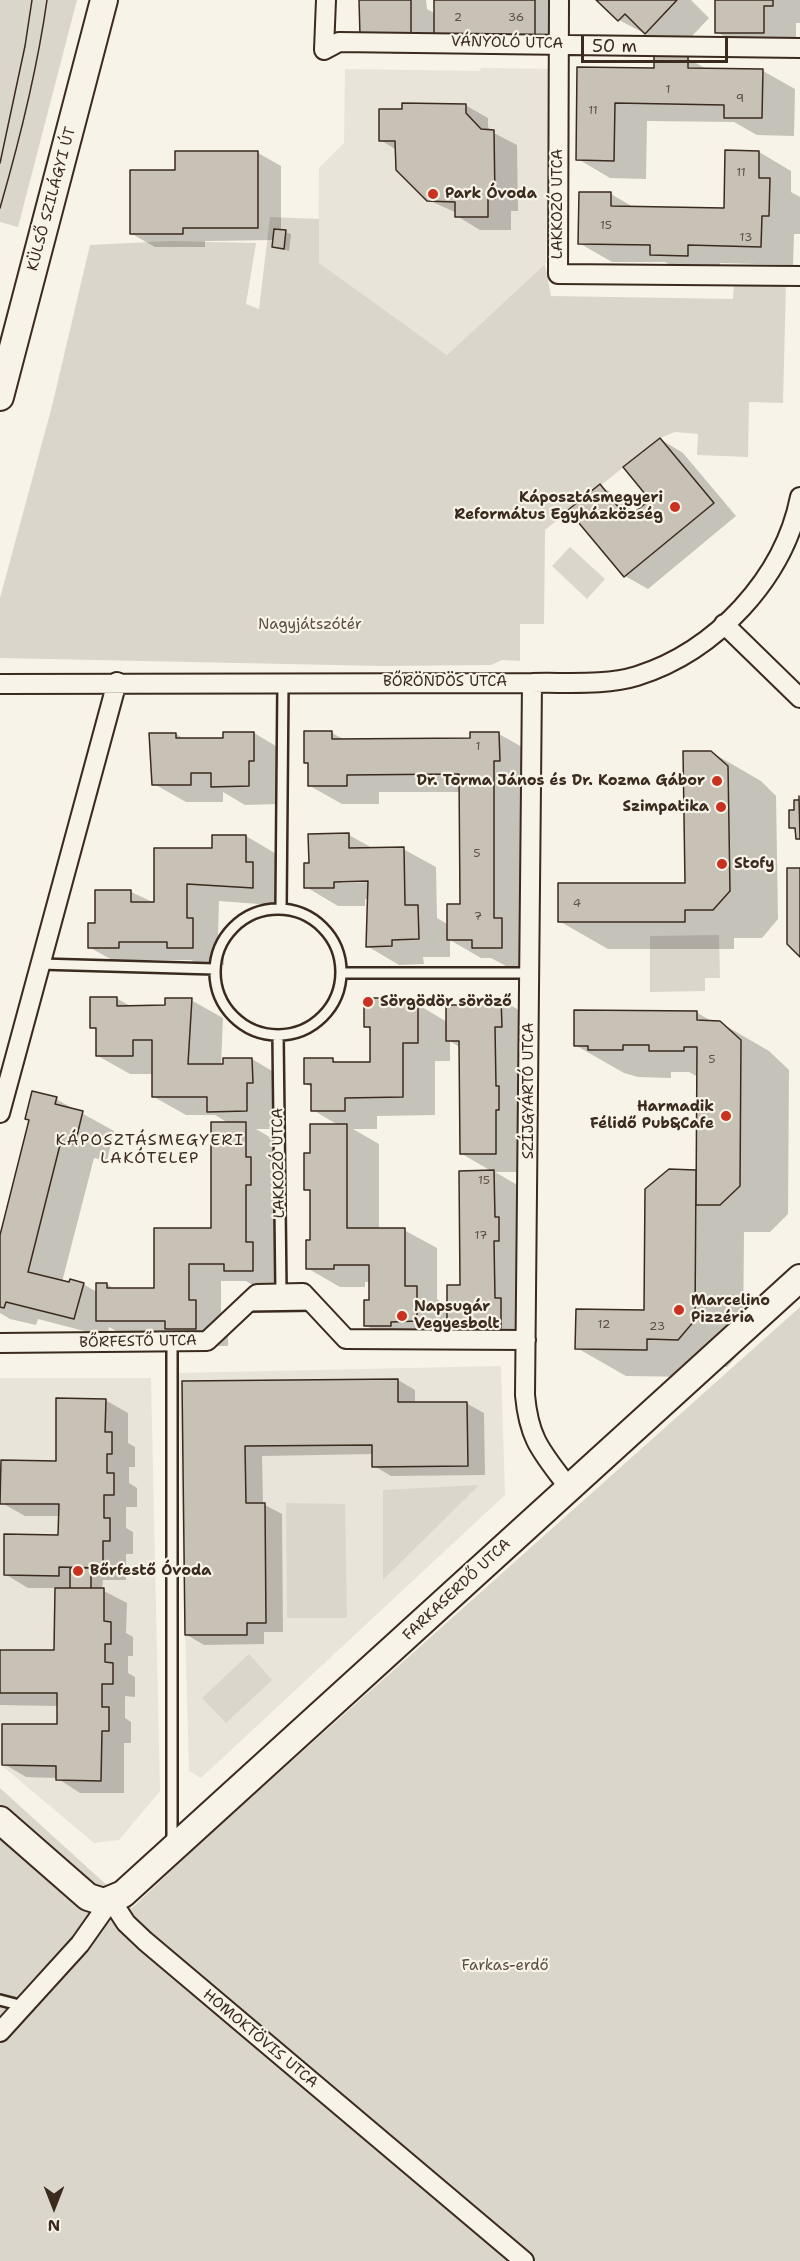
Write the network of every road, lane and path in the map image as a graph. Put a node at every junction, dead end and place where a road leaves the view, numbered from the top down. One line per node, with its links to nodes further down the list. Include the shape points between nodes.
1 (104, 0): 7 (street, KÜLSŐ SZILÁGYI ÚT)
2 (326, 0): 4 (street, VÁNYOLÓ UTCA, via 324,50 339,42)
3 (559, 0): 4 (street, LAKKOZÓ UTCA)
4 (558, 44): 5 (street, VÁNYOLÓ UTCA); 6 (street, LAKKOZÓ UTCA, via 558,274)
5 (800, 48)
6 (800, 276)
7 (0, 397)
8 (800, 497): 9 (street, BŐRÖNDÖS UTCA, via 795,522 770,573)
9 (724, 624): 12 (street, BŐRÖNDÖS UTCA, via 687,655 636,676 610,681); 14 (street)
10 (117, 682): 11 (street, BŐRÖNDÖS UTCA); 13 (street, BŐRÖNDÖS UTCA); 16 (street)
11 (283, 682): 12 (street, BŐRÖNDÖS UTCA); 15 (lane)
12 (532, 683): 19 (street, SZÍJGYÁRTÓ UTCA)
13 (0, 684)
14 (800, 698)
15 (281, 909): 17 (lane, via 248,916 235,926 219,950); 18 (lane, via 299,912 326,930 336,944)
16 (40, 964): 17 (lane); 21 (street)
17 (215, 969): 20 (lane, via 219,992 230,1014 260,1032)
18 (342, 973): 19 (lane); 20 (lane, via 340,989 323,1016 296,1033)
19 (528, 973): 26 (street, SZÍJGYÁRTÓ UTCA)
20 (278, 1035): 23 (lane, LAKKOZÓ UTCA)
21 (0, 1113)
22 (800, 1278): 29 (street, FARKASERDŐ UTCA)
23 (281, 1292): 24 (street, BŐRFESTŐ UTCA, via 303,1293); 25 (street, BŐRFESTŐ UTCA, via 257,1294)
24 (314, 1305): 25 (lane); 26 (street, BŐRFESTŐ UTCA, via 346,1340)
25 (244, 1306): 27 (street, BŐRFESTŐ UTCA, via 207,1341)
26 (526, 1340): 29 (street, SZÍJGYÁRTÓ UTCA, via 527,1423 538,1446)
27 (172, 1341): 28 (street, BŐRFESTŐ UTCA); 31 (lane)
28 (0, 1343)
29 (569, 1488): 31 (street, FARKASERDŐ UTCA)
30 (0, 1821): 32 (street, via 88,1897)
31 (172, 1851): 32 (street, FARKASERDŐ UTCA, via 134,1886)
32 (111, 1900): 34 (street, via 80,1944); 36 (street, HOMOKTÖVIS UTCA, via 126,1923 145,1941)
33 (0, 2000): 34 (lane)
34 (23, 2006): 35 (street)
35 (0, 2032)
36 (524, 2261)

